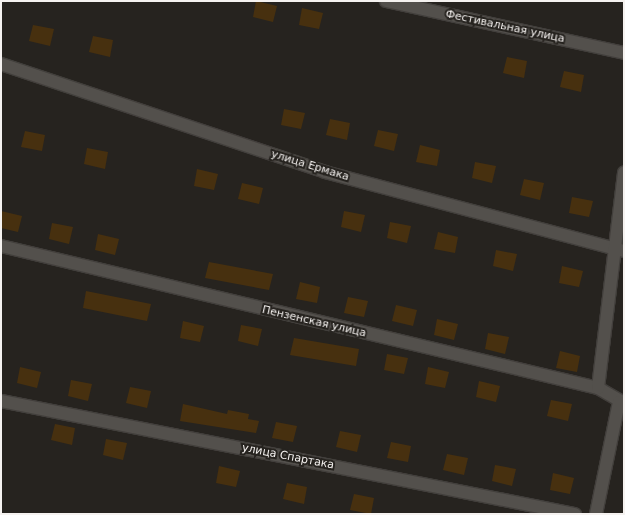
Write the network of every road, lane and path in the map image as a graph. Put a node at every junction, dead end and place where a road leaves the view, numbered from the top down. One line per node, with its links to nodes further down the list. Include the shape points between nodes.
1 (386, 1): 2 (street, Фестивальная улица)
2 (624, 53)
3 (1, 64): 6 (street, улица Ермака, via 325,172)
4 (624, 173): 6 (street)
5 (1, 246): 7 (street, Пензенская улица)
6 (619, 250): 7 (street)
7 (598, 388): 9 (street, Пензенская улица)
8 (1, 401): 10 (street, улица Спартака)
9 (621, 402): 11 (street)
10 (575, 514)
11 (596, 514)

